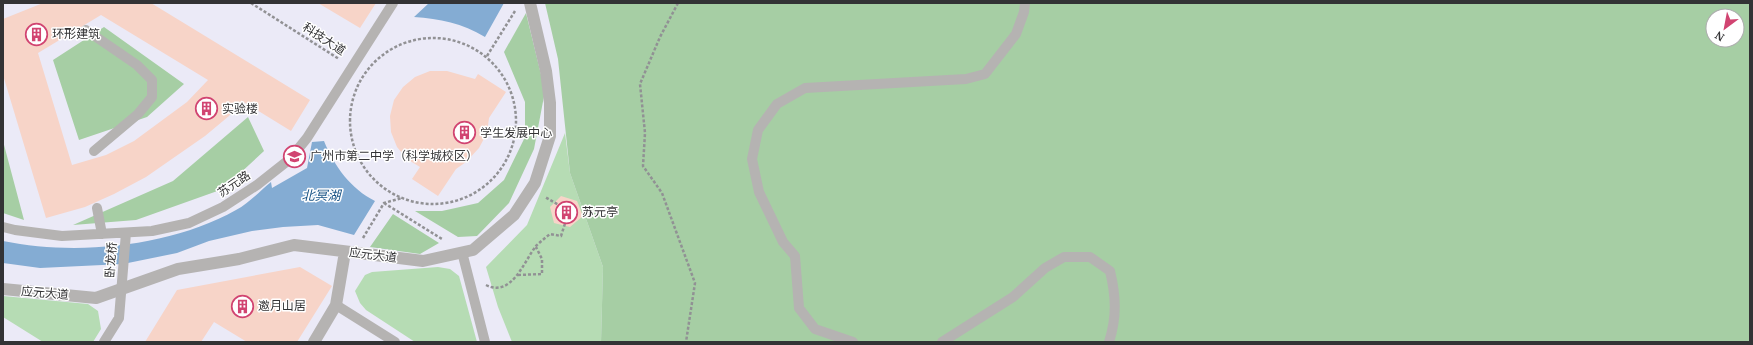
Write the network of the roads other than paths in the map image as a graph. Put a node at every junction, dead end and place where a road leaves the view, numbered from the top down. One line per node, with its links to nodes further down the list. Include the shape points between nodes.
1 (394, 3): 8 (lane, 苏元路, via 307,138 290,159 258,185 223,208 189,223 152,231)
2 (530, 3): 11 (street, 应元大道, via 546,71 550,103 550,136 535,183 514,216 473,250)
3 (1025, 3): 19 (lane, via 1016,34 985,74 966,79 805,88 777,104 758,130 752,159 759,192 783,242 795,256 799,308 815,329)
4 (86, 30): 5 (lane, via 137,65 152,80 152,97 138,114)
5 (94, 151)
6 (97, 208): 9 (lane)
7 (3, 227): 9 (lane, 苏元路, via 62,236)
8 (126, 233): 9 (lane, 苏元路); 13 (lane, 卧龙桥)
9 (102, 234)
10 (349, 252): 11 (street, 应元大道, via 422,261); 13 (street, 应元大道, via 294,245 239,259 178,270); 14 (street)
11 (462, 252): 18 (lane)
12 (3, 289): 13 (street, 应元大道, via 96,298)
13 (122, 289): 15 (lane, 卧龙桥, via 119,318)
14 (336, 305): 16 (street); 17 (lane)
15 (104, 342)
16 (314, 342)
17 (395, 342)
18 (485, 342)
19 (853, 342)
20 (942, 342): 21 (lane, via 1013,297 1057,260 1064,257 1090,257 1110,271 1116,293)
21 (1109, 342)

